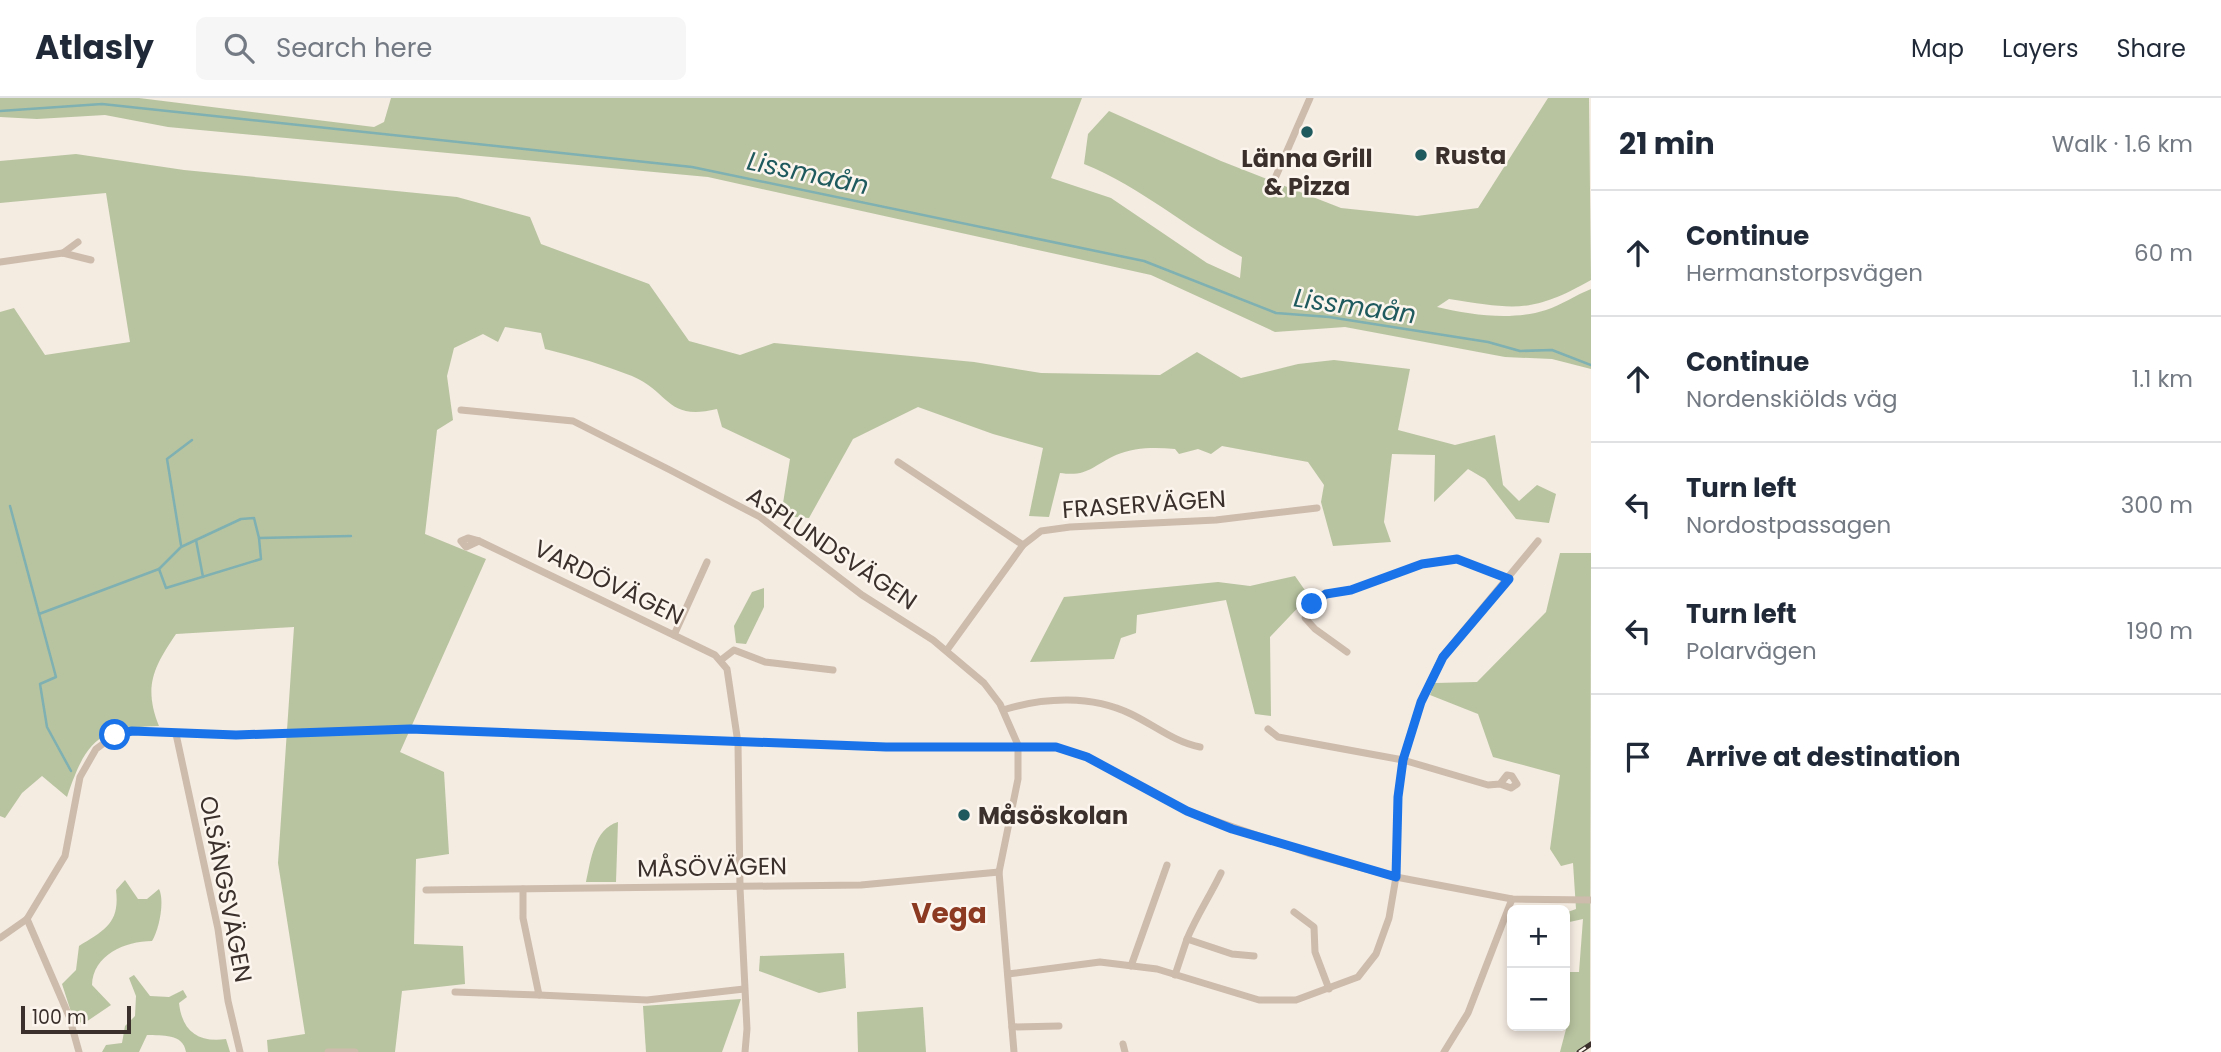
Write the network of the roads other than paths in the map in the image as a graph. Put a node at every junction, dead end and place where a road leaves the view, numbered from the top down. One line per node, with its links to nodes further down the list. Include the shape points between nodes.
1 (1310, 98): 2 (street)
2 (1276, 176)
3 (78, 242): 4 (street)
4 (63, 253): 5 (street); 6 (street)
5 (91, 260)
6 (0, 262)
7 (461, 410): 16 (street, ASPLUNDSVÄGEN, via 563,419 583,425 760,517 862,595)
8 (898, 462): 12 (street)
9 (1317, 508): 12 (street, FRASERVÄGEN, via 1216,520 1070,527 1041,531)
10 (479, 541): 15 (street, VARDÖVÄGEN)
11 (1538, 541): 14 (street)
12 (1023, 545): 16 (street, FRASERVÄGEN)
13 (707, 562): 15 (street)
14 (1509, 579): 17 (street, via 1457,559 1422,564 1351,590 1326,594 1312,604 1305,618); 26 (street, via 1443,657 1421,702)
15 (674, 635): 18 (street, VARDÖVÄGEN)
16 (947, 650): 20 (street, ASPLUNDSVÄGEN, via 984,683)
17 (1347, 652)
18 (721, 660): 19 (street, via 734,650 765,662); 23 (street, via 727,670)
19 (833, 670)
20 (1003, 710): 24 (street, ASPLUNDSVÄGEN); 25 (street, via 1091,700 1130,713)
21 (1268, 729): 26 (street, via 1278,737)
22 (176, 734): 23 (street, via 410,729); 38 (street, via 124,733 96,749 80,778 65,856); 52 (street, OLSÄNGSVÄGEN)
23 (738, 743): 24 (street, via 897,748); 32 (street)
24 (1018, 745): 29 (street, via 1018,779); 31 (street, via 1056,747 1087,757 1187,811 1232,829)
25 (1199, 747)
26 (1403, 760): 27 (street, via 1488,785); 31 (street)
27 (1500, 784)
28 (1167, 865): 42 (street)
29 (999, 872): 32 (street, MÅSÖVÄGEN); 43 (street)
30 (1221, 873): 40 (street)
31 (1396, 877): 35 (street); 46 (street, via 1389,918 1376,954 1358,977)
32 (740, 888): 33 (street, MÅSÖVÄGEN); 45 (street)
33 (523, 889): 34 (street, MÅSÖVÄGEN); 48 (street, via 523,918)
34 (426, 890)
35 (1512, 898): 36 (street); 57 (street, via 1468,1013)
36 (1591, 900)
37 (1294, 912): 46 (street, via 1314,927 1315,952)
38 (27, 919): 39 (street); 51 (street, via 69,1016)
39 (0, 938)
40 (1187, 939): 41 (street); 44 (street)
41 (1254, 956)
42 (1131, 966): 43 (street, via 1100,962); 44 (street)
43 (1008, 974): 50 (street)
44 (1175, 975): 46 (street, via 1259,1000 1296,1000)
45 (744, 989): 48 (street, via 647,1000); 55 (street)
46 (1329, 989)
47 (455, 992): 48 (street)
48 (538, 995)
49 (1059, 1026): 50 (street)
50 (1012, 1027): 56 (street)
51 (79, 1052)
52 (240, 1052)
53 (328, 1052): 54 (street)
54 (355, 1052)
55 (745, 1052)
56 (1014, 1052)
57 (1444, 1052)

